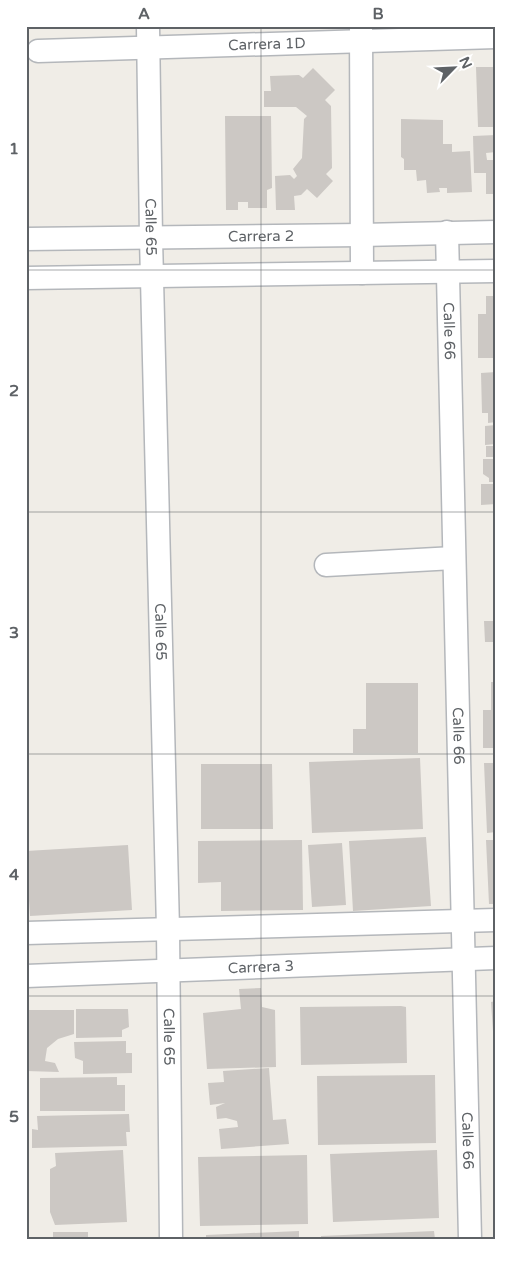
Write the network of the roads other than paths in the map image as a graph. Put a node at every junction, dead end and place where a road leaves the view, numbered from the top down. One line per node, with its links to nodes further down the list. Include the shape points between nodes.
1 (361, 34): 2 (street, Carrera 1D); 3 (street, Carrera 1D); 7 (street)
2 (148, 37): 4 (street, Carrera 1D); 8 (street, Calle 65)
3 (496, 37)
4 (38, 51)
5 (447, 232): 6 (street, Carrera 2); 7 (street, Carrera 2); 11 (street, Calle 66)
6 (496, 232)
7 (361, 235): 8 (street, Carrera 2); 12 (street)
8 (151, 238): 9 (street, Carrera 2); 13 (street, Calle 65)
9 (26, 239)
10 (496, 271): 11 (street)
11 (448, 272): 12 (street); 15 (street, Calle 66)
12 (362, 273): 13 (street)
13 (153, 276): 14 (street); 19 (street, Calle 65)
14 (26, 278)
15 (454, 558): 16 (street); 17 (street, Calle 66)
16 (326, 565)
17 (462, 920): 18 (street); 19 (street); 21 (street, Calle 66)
18 (496, 920)
19 (168, 929): 20 (street); 23 (street, Calle 65)
20 (26, 933)
21 (464, 958): 22 (street, Carrera 3); 23 (street, Carrera 3); 26 (street, Calle 66)
22 (496, 958)
23 (168, 972): 24 (street, Carrera 3); 25 (street, Calle 65)
24 (26, 976)
25 (171, 1239)
26 (470, 1239)

